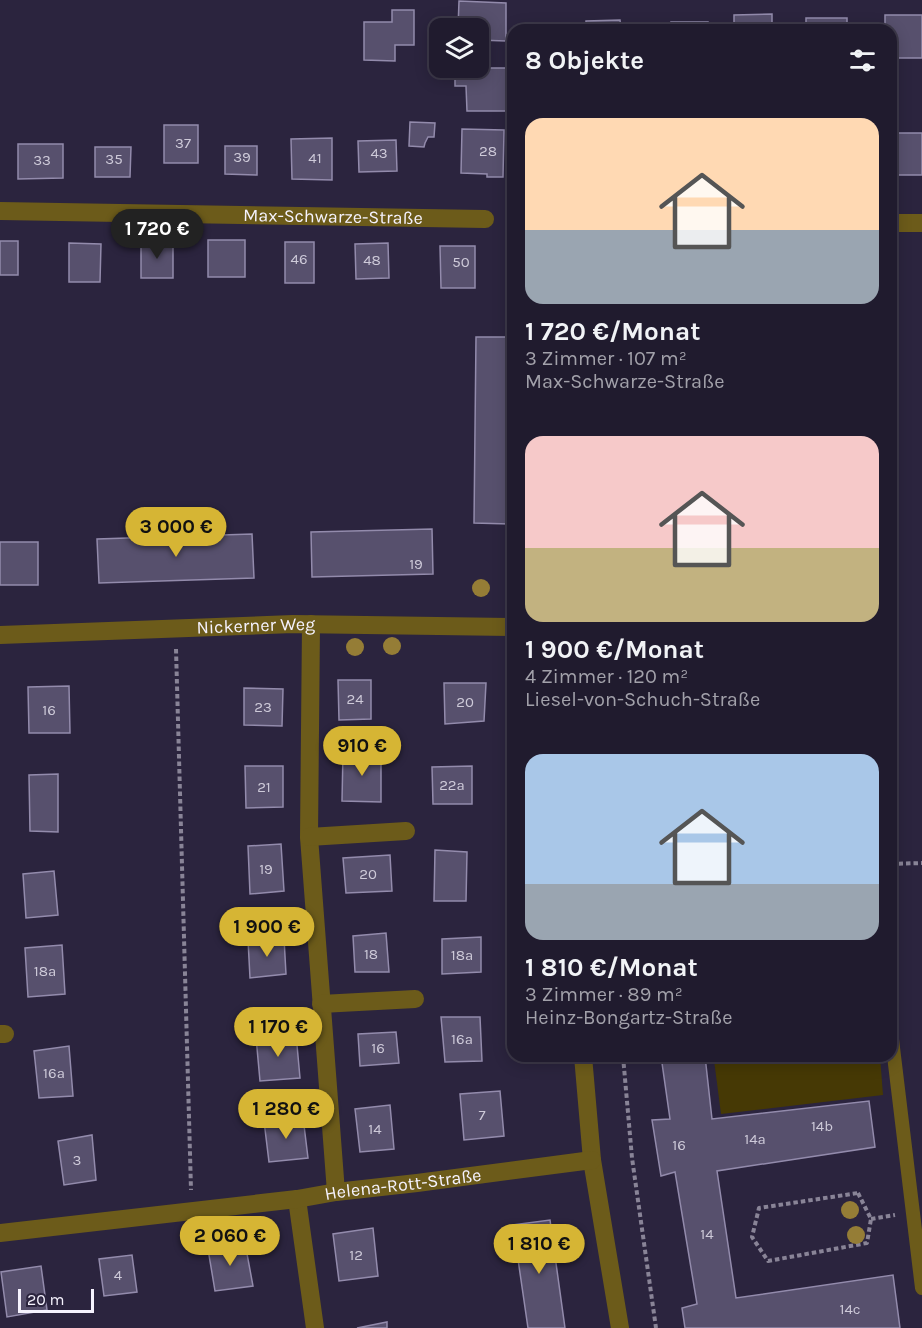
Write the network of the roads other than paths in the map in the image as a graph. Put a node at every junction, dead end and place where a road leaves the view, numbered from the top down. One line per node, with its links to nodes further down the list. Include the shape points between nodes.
1 (0, 211): 2 (street, Max-Schwarze-Straße)
2 (485, 219)
3 (922, 223): 4 (street)
4 (897, 224)
5 (311, 624): 6 (street, Nickerner Weg); 7 (street, Nickerner Weg); 9 (street)
6 (507, 627)
7 (0, 635)
8 (406, 831): 9 (street)
9 (309, 837): 11 (street)
10 (415, 999): 11 (street)
11 (321, 1004): 15 (street)
12 (584, 1062): 14 (street)
13 (895, 1062): 18 (lane)
14 (592, 1160): 15 (street, Helena-Rott-Straße); 20 (street)
15 (336, 1192): 16 (street, Helena-Rott-Straße)
16 (297, 1199): 17 (street, Helena-Rott-Straße); 19 (street)
17 (0, 1233)
18 (922, 1288)
19 (315, 1328)
20 (620, 1328)

